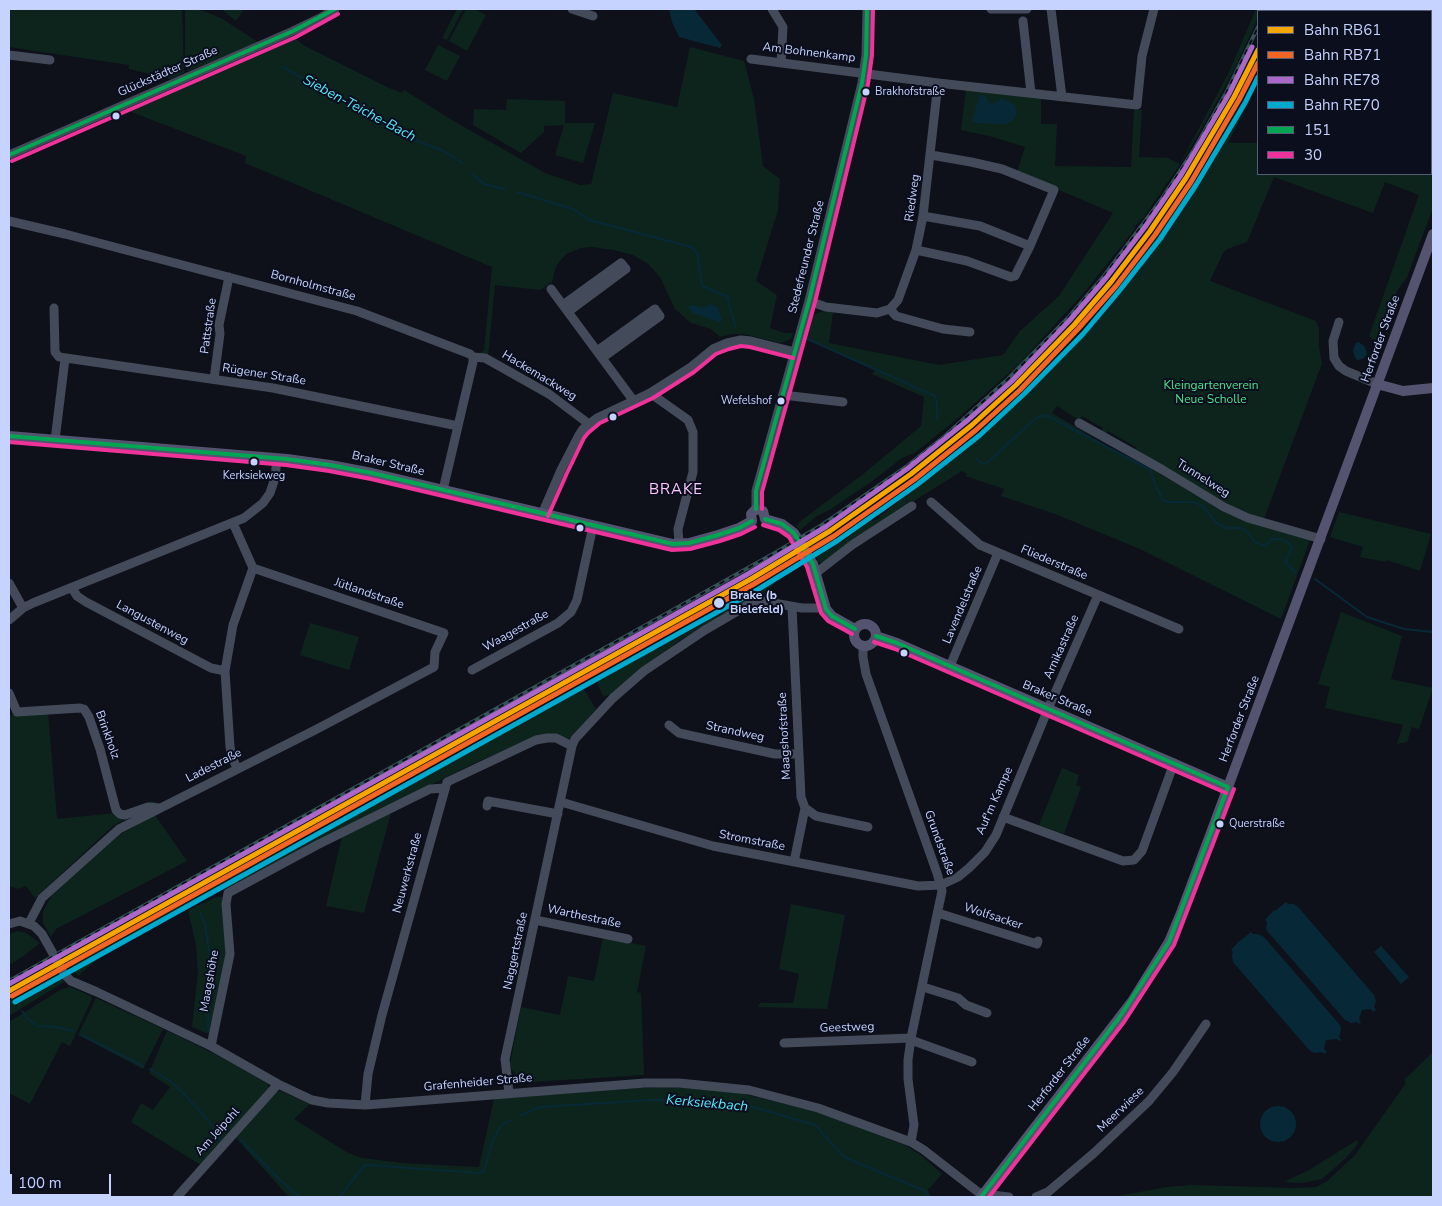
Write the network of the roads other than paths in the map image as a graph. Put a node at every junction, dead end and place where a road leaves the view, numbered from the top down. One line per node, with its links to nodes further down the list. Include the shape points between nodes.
1 (335, 9): 19 (street, Glückstädter Straße, via 293,31)
2 (572, 9): 9 (street)
3 (772, 9): 14 (street, via 784,27)
4 (868, 9): 15 (street, Stedefreunder Straße)
5 (991, 9): 6 (street)
6 (1027, 9)
7 (1051, 9): 18 (street)
8 (1154, 9): 18 (street, via 1142,56 1137,105)
9 (593, 16)
10 (1023, 22): 17 (street)
11 (9, 54): 13 (street)
12 (751, 59): 14 (street, Am Bohnenkamp)
13 (50, 60)
14 (782, 63): 15 (street, Am Bohnenkamp)
15 (864, 72): 16 (street); 28 (street, Stedefreunder Straße)
16 (938, 83): 17 (street); 20 (street, Riedweg)
17 (1031, 94): 18 (street)
18 (1062, 97)
19 (9, 155)
20 (931, 155): 21 (street, Riedweg); 24 (street, via 1002,169 1054,190)
21 (924, 216): 24 (street, via 980,226); 25 (street, Riedweg)
22 (9, 221): 26 (street, Bornholmstraße)
23 (1433, 234): 39 (main road, Herforder Straße)
24 (1030, 246): 25 (street, via 1017,274 1011,277 967,261)
25 (916, 250): 31 (street, Riedweg, via 901,295)
26 (229, 277): 36 (street, Bornholmstraße, via 359,312); 38 (street, Pattstraße, via 219,325)
27 (551, 289): 30 (street)
28 (809, 302): 31 (street, via 871,312); 34 (street, Stedefreunder Straße)
29 (54, 308): 37 (street, via 55,354)
30 (565, 309): 30 (street, via 621,263 626,269); 35 (street)
31 (890, 309): 33 (street, via 896,316)
32 (1338, 322): 39 (street, via 1333,341 1334,358 1339,366)
33 (970, 332)
34 (795, 352): 41 (street, via 751,341 727,342); 42 (street, Stedefreunder Straße)
35 (599, 355): 35 (street, via 655,310 660,316); 43 (street)
36 (473, 357): 46 (street, Hackemackweg, via 486,358 549,394); 47 (street)
37 (65, 359): 38 (street, Rügener Straße); 49 (street)
38 (214, 379): 47 (street, Rügener Straße, via 286,390)
39 (1377, 384): 40 (main road, via 1403,391); 60 (main road, Herforder Straße)
40 (1433, 388)
41 (650, 393): 43 (street); 61 (street, via 688,420 693,432 693,472 678,530)
42 (783, 395): 44 (street); 54 (street, Stedefreunder Straße, via 756,491)
43 (633, 400): 46 (street)
44 (843, 402)
45 (1078, 423): 60 (street, Tunnelweg, via 1232,511)
46 (589, 424): 55 (street, via 574,443)
47 (458, 426): 51 (street)
48 (9, 436): 49 (main road, Braker Straße)
49 (55, 440): 50 (main road, Braker Straße)
50 (277, 458): 51 (main road, Braker Straße, via 350,468); 58 (street, via 270,493 253,512)
51 (443, 490): 55 (main road, Braker Straße)
52 (931, 502): 62 (street, Fliederstraße, via 980,545)
53 (912, 506): 64 (street)
54 (756, 509): 56 (main road, via 763,511); 57 (main road, via 751,514)
55 (542, 514): 59 (main road, Braker Straße)
56 (765, 519): 57 (main road, via 759,524); 64 (main road, via 791,529)
57 (752, 521): 61 (main road, Braker Straße, via 730,531)
58 (233, 523): 63 (street); 66 (street)
59 (592, 526): 61 (main road, Braker Straße); 78 (street, Waagestraße, via 577,600 571,612 558,623)
60 (1321, 539): 87 (main road, Herforder Straße)
61 (679, 544)
62 (998, 553): 67 (street, Fliederstraße); 77 (street, Lavendelstraße)
63 (254, 568): 76 (street, Jütlandstraße, via 444,633 435,652); 79 (street, via 233,625)
64 (816, 573): 68 (main road)
65 (9, 583): 70 (street)
66 (72, 588): 70 (street); 79 (street, Langustenweg, via 86,602 211,668)
67 (1098, 595): 73 (street, Fliederstraße); 81 (street, Arnikastraße)
68 (825, 605): 69 (street, Naggertstraße); 72 (main road, via 832,616)
69 (792, 607): 83 (street, Naggertstraße, via 756,601 705,630 635,678 585,727); 84 (street, Maagshofstraße)
70 (23, 608): 71 (street)
71 (9, 620)
72 (855, 629): 74 (main road, via 866,624 874,628); 75 (main road, via 854,640)
73 (1179, 629)
74 (876, 636): 75 (main road, via 870,645); 77 (main road, Braker Straße)
75 (863, 646): 97 (street, Grundstraße, via 866,674)
76 (434, 664): 86 (street, Ladestraße, via 432,670)
77 (950, 666): 81 (main road, Braker Straße)
78 (472, 670)
79 (225, 671): 86 (street, via 230,746)
80 (9, 693): 91 (street, Brinkholz, via 17,712 84,709 100,749 116,810 125,815 148,807)
81 (1048, 708): 85 (main road, Braker Straße); 94 (street, Auf'm Kampe)
82 (669, 725): 84 (street, Strandweg, via 679,733 775,754)
83 (572, 746): 88 (street, via 556,738 536,740 450,779); 89 (street, Naggertstraße)
84 (799, 754): 92 (street, Maagshofstraße, via 801,797)
85 (1174, 763): 87 (main road, Braker Straße); 94 (street, via 1142,851 1134,860 1123,861)
86 (238, 768): 91 (street, Ladestraße)
87 (1228, 787): 115 (main road, Herforder Straße, via 1178,920 1154,968)
88 (444, 788): 109 (street, Maagshöhe, via 430,789 228,894 230,954); 113 (street, Neuwerkstraße, via 382,1015 368,1074)
89 (561, 802): 93 (street, Naggertstraße); 96 (street, Stromstraße, via 713,846)
90 (487, 806): 93 (street, via 488,801)
91 (159, 808): 100 (street, Ladestraße, via 111,836 42,898)
92 (805, 808): 95 (street, via 816,816); 96 (street, Maagshofstraße)
93 (558, 814): 99 (street, Naggertstraße)
94 (1003, 817): 97 (street, Auf'm Kampe, via 996,835 978,859)
95 (868, 827)
96 (794, 862): 97 (street, Stromstraße, via 918,886)
97 (941, 885): 98 (street, Grundstraße)
98 (938, 913): 103 (street, Wolfsacker, via 1037,944); 104 (street, Grundstraße)
99 (536, 920): 102 (street, Warthestraße); 112 (street, Naggertstraße, via 506,1058)
100 (29, 923): 101 (street); 109 (street, Grafenheider Straße, via 42,934 71,982)
101 (9, 924)
102 (628, 939)
103 (1038, 941)
104 (923, 987): 105 (street); 107 (street, Grundstraße)
105 (987, 1012)
106 (1206, 1024): 118 (street, Meerwiese, via 1173,1072 1144,1106 1048,1192)
107 (911, 1039): 108 (street, Geestweg); 110 (street); 114 (street, Grundstraße, via 908,1080 914,1125)
108 (784, 1043)
109 (211, 1046): 111 (street, Grafenheider Straße)
110 (972, 1062)
111 (278, 1084): 113 (street, Grafenheider Straße, via 312,1100); 116 (street, Am Jeipohl)
112 (509, 1093): 113 (street, Grafenheider Straße); 114 (street, Grafenheider Straße, via 644,1083 749,1090 794,1100)
113 (365, 1105)
114 (911, 1142): 115 (street, Grafenheider Straße)
115 (982, 1196): 117 (street)
116 (177, 1197)
117 (1009, 1197)
118 (1036, 1197)

